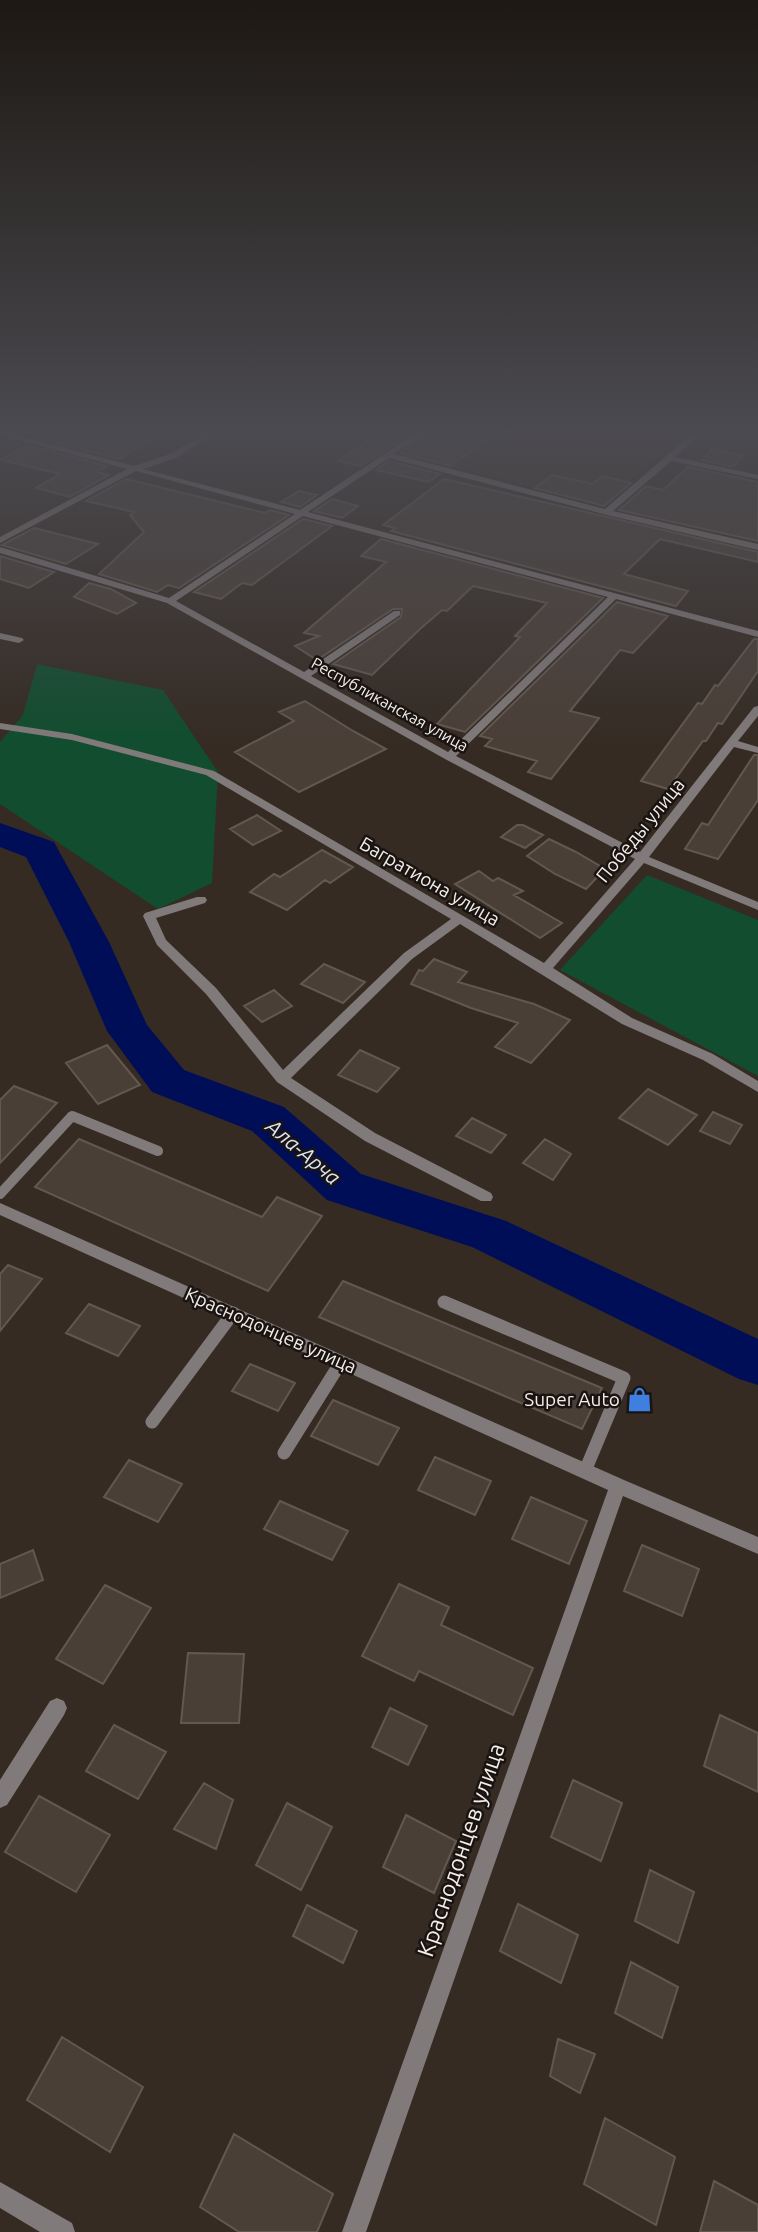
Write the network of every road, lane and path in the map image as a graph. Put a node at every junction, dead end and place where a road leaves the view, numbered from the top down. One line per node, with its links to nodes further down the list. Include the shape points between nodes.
1 (263, 537): 7 (street)
2 (393, 537): 6 (street)
3 (716, 537): 4 (street)
4 (758, 547)
5 (0, 550): 7 (street, Республиканская улица)
6 (613, 597): 9 (street); 17 (street)
7 (170, 601): 12 (street, Республиканская улица)
8 (397, 613): 12 (street)
9 (758, 634)
10 (0, 636): 11 (street)
11 (19, 640)
12 (304, 676): 17 (street, Республиканская улица)
13 (758, 709): 15 (street, Победы улица)
14 (0, 726): 21 (street, Багратиона улица, via 72,737 210,773)
15 (733, 743): 16 (street); 18 (street, Победы улица)
16 (758, 750)
17 (449, 757): 18 (street, Республиканская улица)
18 (642, 858): 20 (street, Республиканская улица); 22 (street, Победы улица)
19 (201, 900): 23 (street, via 149,916 161,942 211,991)
20 (758, 906)
21 (459, 919): 22 (street, Багратиона улица); 23 (street, via 408,956)
22 (545, 969): 24 (street, Багратиона улица, via 627,1021 708,1057)
23 (282, 1079): 27 (street, via 370,1137)
24 (758, 1087)
25 (158, 1151): 26 (lane, via 72,1116)
26 (0, 1195)
27 (486, 1197)
28 (0, 1209): 30 (street, Краснодонцев улица)
29 (444, 1302): 34 (lane, via 624,1378)
30 (233, 1313): 31 (street, Краснодонцев улица); 32 (lane)
31 (341, 1362): 33 (lane); 34 (street, Краснодонцев улица)
32 (152, 1422)
33 (284, 1453)
34 (585, 1471): 35 (street, Краснодонцев улица)
35 (618, 1486): 36 (street, Краснодонцев улица); 41 (street, Краснодонцев улица)
36 (758, 1546)
37 (57, 1708): 38 (street)
38 (0, 1798)
39 (0, 2194): 40 (street)
40 (63, 2232)
41 (354, 2232)

